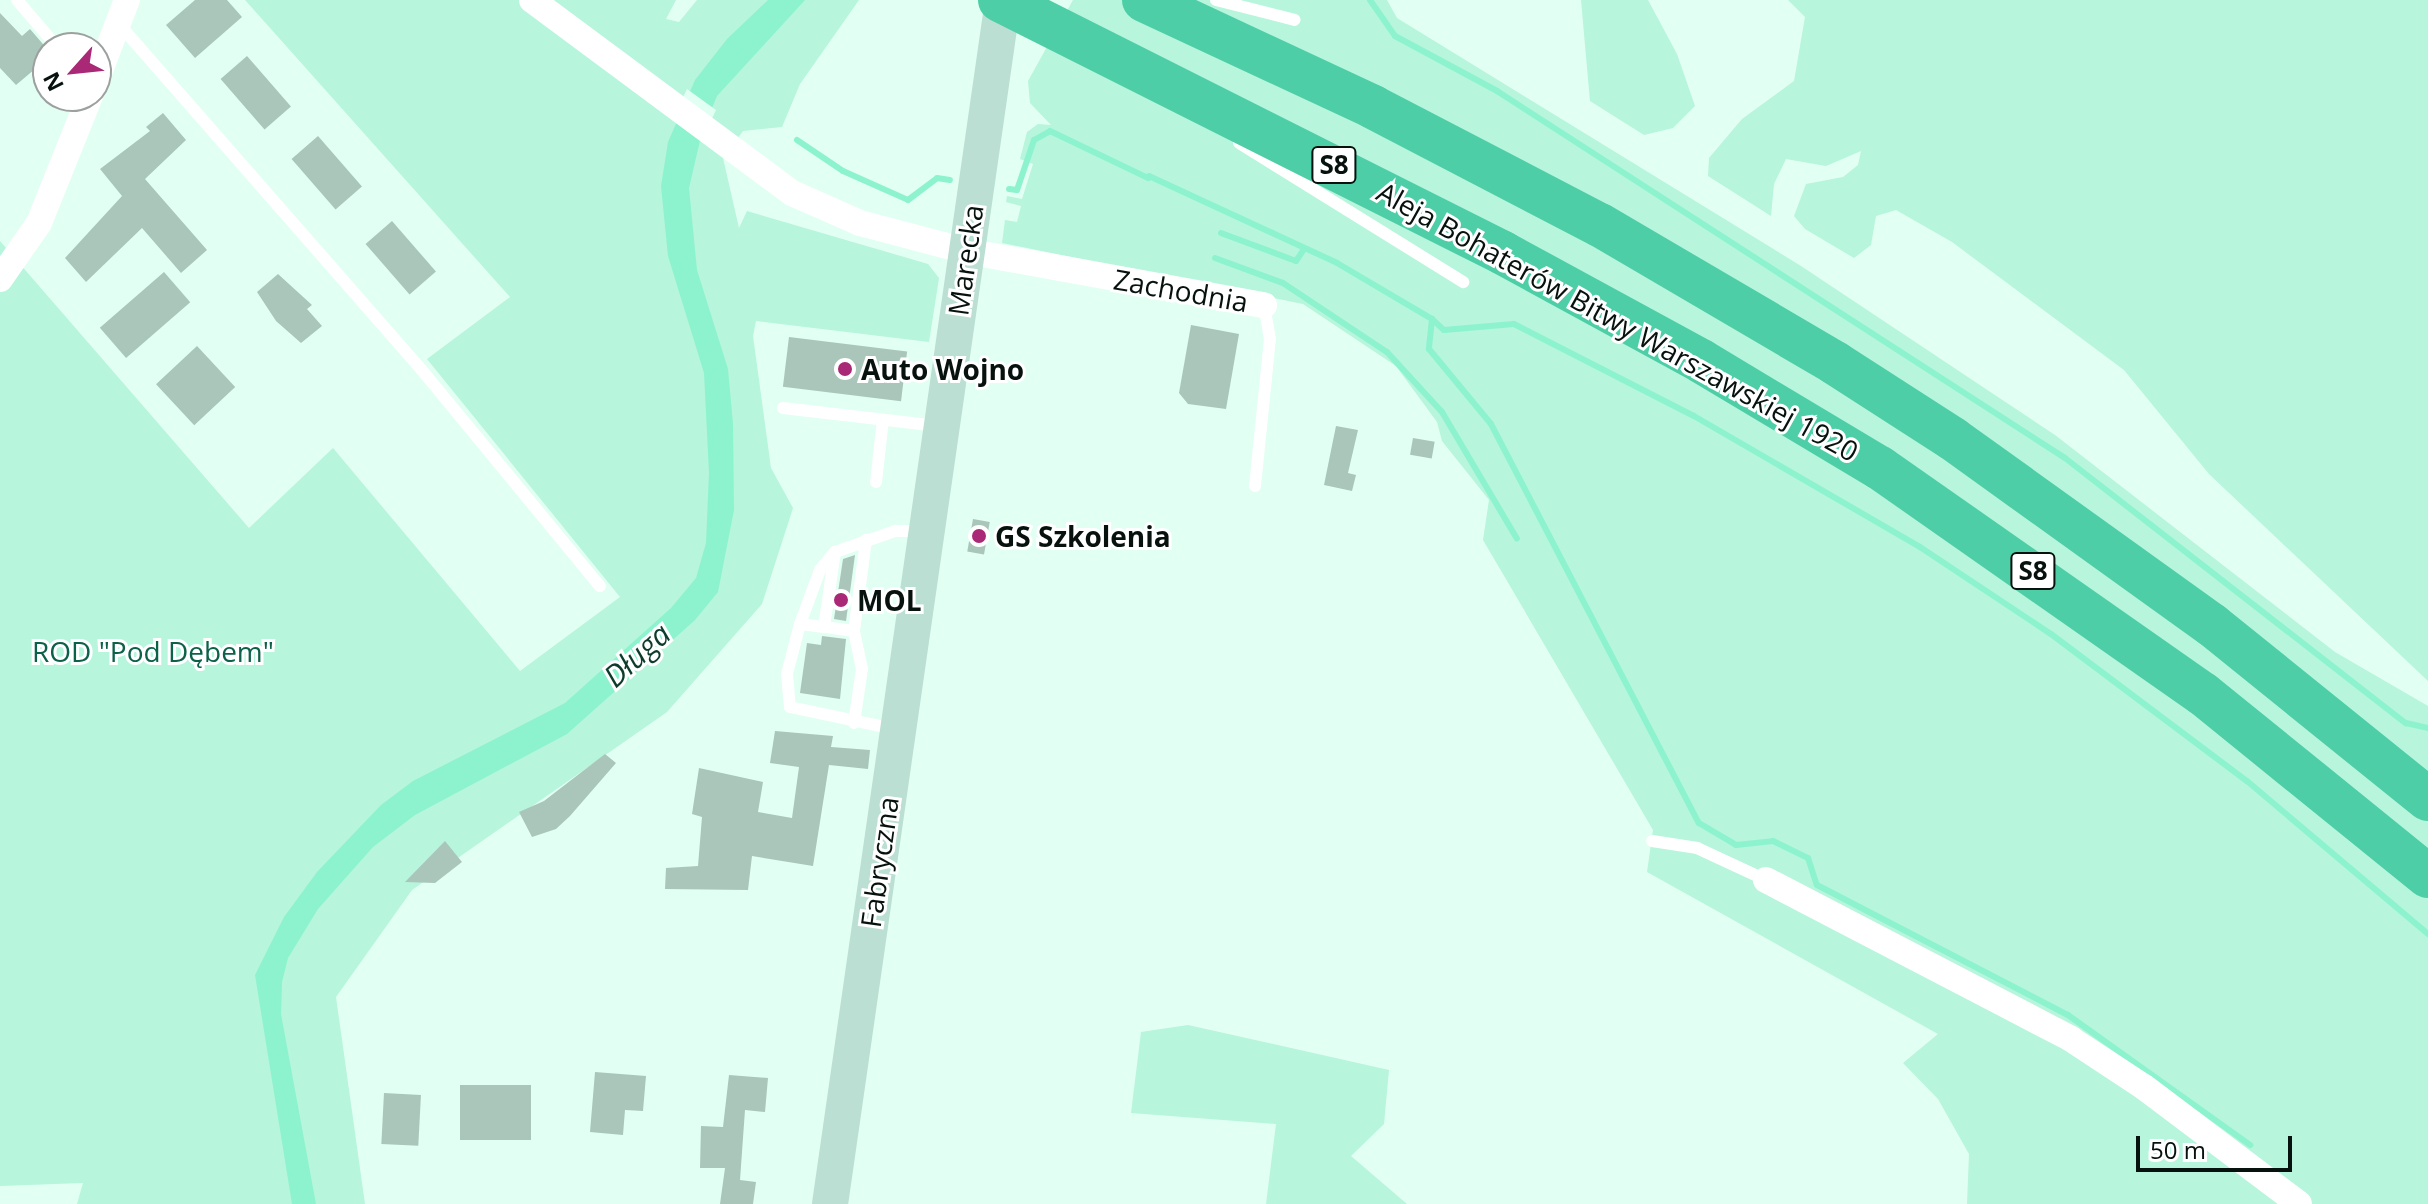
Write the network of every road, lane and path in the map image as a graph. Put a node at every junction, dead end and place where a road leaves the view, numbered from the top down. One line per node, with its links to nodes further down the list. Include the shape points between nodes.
1 (17, 0): 9 (lane)
2 (532, 0): 14 (street, Zachodnia, via 792,193 860,223)
3 (1002, 0): 8 (highway, Aleja Bohaterów Bitwy Warszawskiej 1920 / S8); 14 (street, Marecka)
4 (1144, 0): 32 (highway, S8, via 1373,107 1600,225 1835,363 1953,439 2212,625)
5 (1216, 0): 7 (lane)
6 (122, 12): 10 (street); 26 (lane)
7 (1295, 20)
8 (1057, 29): 12 (lane); 34 (highway, Aleja Bohaterów Bitwy Warszawskiej 1920 / S8, via 1503,253 1701,361 1880,468 2179,676)
9 (44, 32)
10 (112, 39)
11 (84, 112): 15 (street, via 39,223)
12 (1199, 118)
13 (1224, 134): 16 (lane)
14 (966, 251): 17 (street, Zachodnia); 20 (street, Marecka)
15 (0, 279)
16 (1463, 282)
17 (1264, 305): 22 (lane, Zachodnia, via 1270,339)
18 (783, 408): 19 (lane)
19 (883, 420): 20 (lane); 21 (lane)
20 (941, 427): 23 (street, Marecka)
21 (876, 482)
22 (1255, 486)
23 (927, 526): 24 (lane); 31 (street, Fabryczna)
24 (866, 540): 25 (lane); 29 (lane)
25 (835, 552): 27 (lane, via 820,570); 28 (lane)
26 (600, 586)
27 (800, 624): 28 (lane); 30 (lane, via 787,674 790,707)
28 (824, 627): 29 (lane)
29 (854, 631): 30 (lane, via 862,669)
30 (854, 723): 31 (lane)
31 (897, 730): 36 (street, Fabryczna)
32 (2428, 799)
33 (1652, 841): 35 (lane, via 1697,848)
34 (2428, 876)
35 (1766, 880): 37 (street, via 2071,1039)
36 (830, 1204)
37 (2299, 1204)

